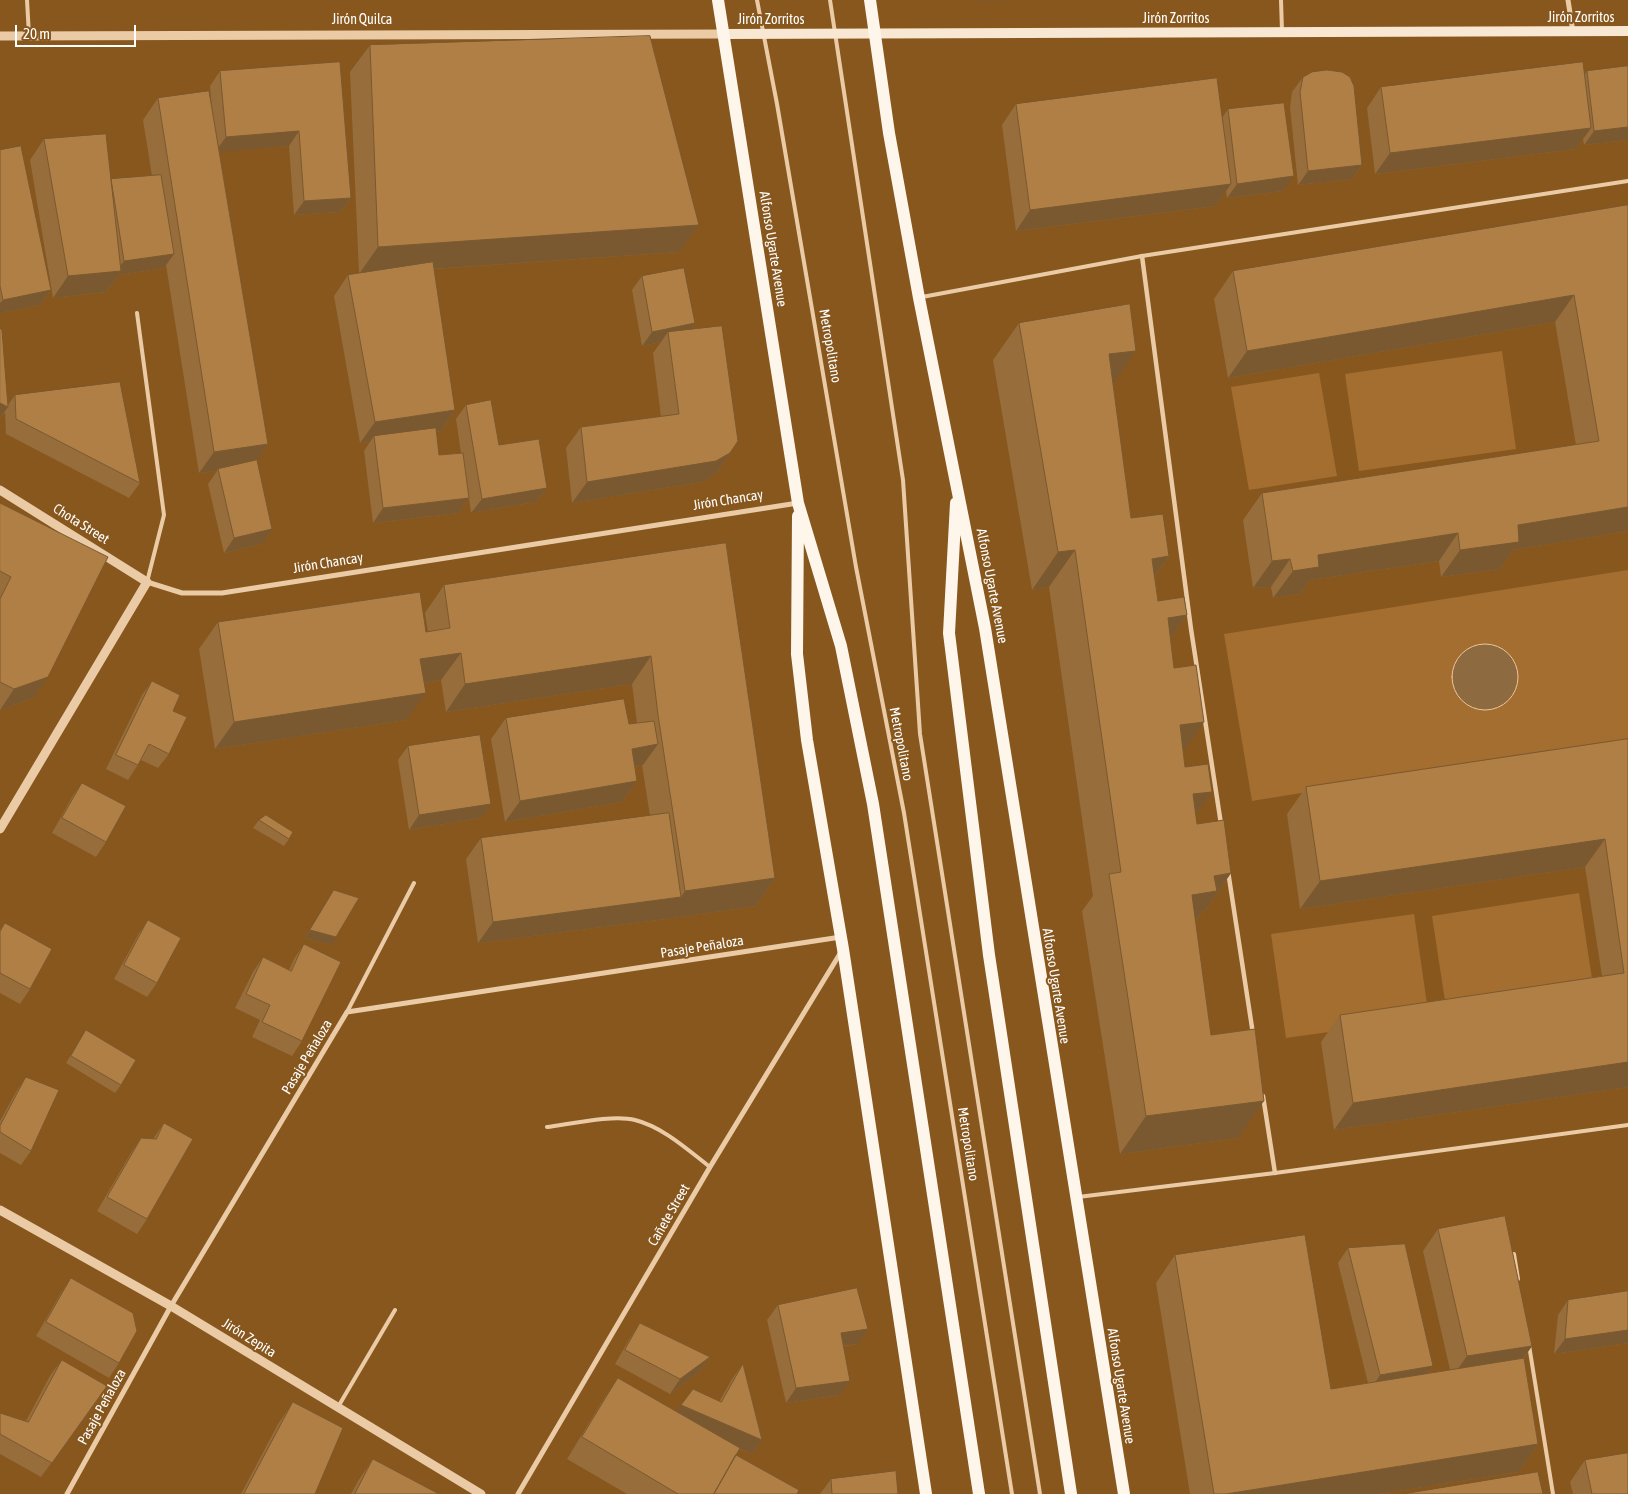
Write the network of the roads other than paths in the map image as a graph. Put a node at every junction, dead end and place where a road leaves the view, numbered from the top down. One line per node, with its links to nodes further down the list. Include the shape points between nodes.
1 (27, 0): 13 (lane)
2 (718, 0): 14 (main road, Alfonso Ugarte Avenue)
3 (757, 0): 15 (lane, Metropolitano)
4 (830, 0): 10 (lane, Metropolitano)
5 (870, 0): 11 (main road, Alfonso Ugarte Avenue)
6 (1281, 0): 12 (lane)
7 (1568, 0): 9 (street)
8 (1628, 31): 9 (main road, Jirón Zorritos)
9 (1573, 32): 12 (main road, Jirón Zorritos)
10 (836, 33): 11 (main road, Jirón Zorritos); 15 (main road, Jirón Zorritos); 51 (lane, Metropolitano, via 903,480 920,734)
11 (874, 33): 12 (main road, Jirón Zorritos); 19 (main road, Alfonso Ugarte Avenue)
12 (1282, 33)
13 (29, 34): 14 (street, Jirón Quilca); 16 (street, Jirón Quilca)
14 (724, 34): 15 (main road, Jirón Zorritos); 23 (main road, Alfonso Ugarte Avenue)
15 (764, 34): 50 (lane, Metropolitano, via 859,586 904,813)
16 (0, 36)
17 (1628, 181): 18 (lane)
18 (1142, 256): 19 (lane); 25 (street, via 1191,629)
19 (920, 298): 21 (main road, Alfonso Ugarte Avenue)
20 (137, 313): 24 (lane, via 164,515)
21 (957, 484): 37 (main road, Alfonso Ugarte Avenue, via 985,628); 52 (main road, Alfonso Ugarte Avenue, via 949,633 989,955)
22 (0, 490): 24 (street, Chota Street)
23 (798, 503): 24 (street, Jirón Chancay, via 222,593 182,593); 29 (main road, Alfonso Ugarte Avenue, via 797,654 807,740); 49 (main road, Alfonso Ugarte Avenue, via 841,646 873,804)
24 (147, 582): 26 (street)
25 (1221, 827)
26 (0, 829)
27 (1227, 864): 31 (street)
28 (414, 883): 30 (lane)
29 (842, 943): 30 (street, Pasaje Peñaloza); 35 (street, Cañete Street); 48 (main road, Alfonso Ugarte Avenue)
30 (347, 1012): 41 (street, Pasaje Peñaloza)
31 (1254, 1037)
32 (1261, 1086): 36 (street)
33 (1628, 1125): 36 (lane)
34 (547, 1127): 35 (lane, via 622,1118 636,1120 662,1131)
35 (710, 1167): 47 (street, Cañete Street)
36 (1274, 1173): 37 (lane)
37 (1074, 1197): 53 (main road, Alfonso Ugarte Avenue)
38 (0, 1210): 41 (street, Jirón Zepita)
39 (1514, 1254): 40 (lane)
40 (1518, 1283)
41 (171, 1306): 44 (street, Jirón Zepita); 45 (street, Pasaje Peñaloza)
42 (395, 1310): 44 (lane)
43 (1528, 1340): 54 (lane)
44 (337, 1409): 46 (street, Jirón Zepita)
45 (67, 1494)
46 (481, 1494)
47 (518, 1494)
48 (926, 1494)
49 (979, 1494)
50 (1012, 1494)
51 (1040, 1494)
52 (1071, 1494)
53 (1124, 1494)
54 (1553, 1494)

